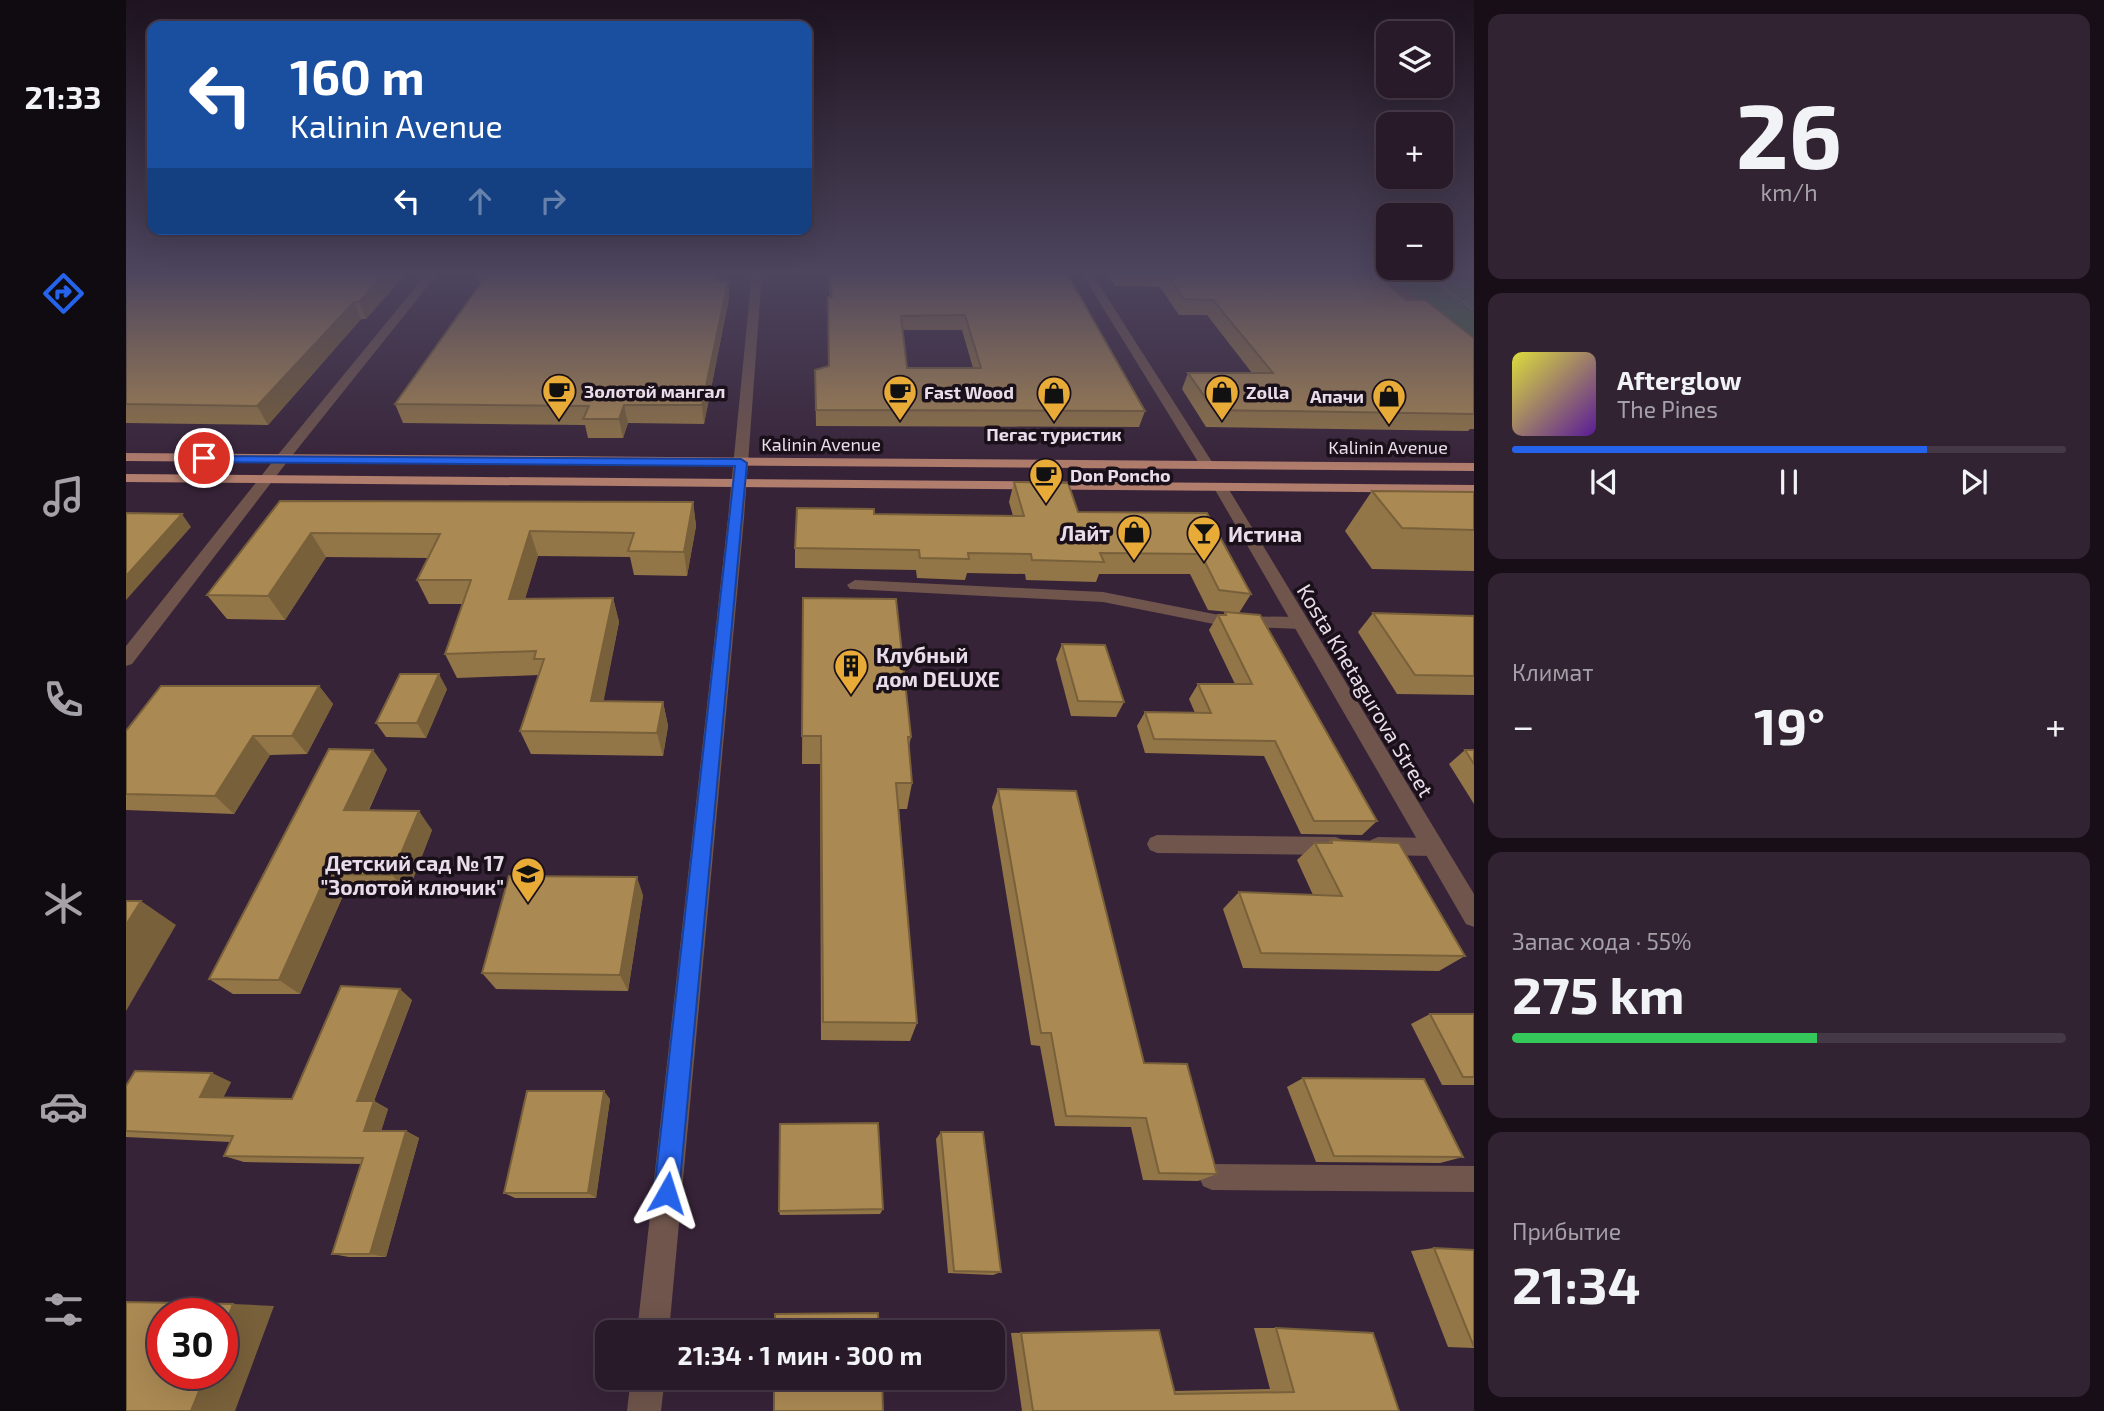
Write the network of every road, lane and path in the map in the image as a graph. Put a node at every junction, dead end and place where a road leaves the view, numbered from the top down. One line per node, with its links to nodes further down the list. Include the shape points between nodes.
1 (380, 338): 5 (street)
2 (751, 338): 8 (street)
3 (1127, 338): 6 (street)
4 (126, 457): 5 (main road, Kalinin Avenue)
5 (282, 459): 8 (main road, Kalinin Avenue); 10 (street)
6 (1207, 465): 7 (main road, Kalinin Avenue); 8 (main road, Kalinin Avenue)
7 (1474, 467)
8 (740, 474): 10 (main road); 11 (main road, Kalinin Avenue); 21 (street)
9 (126, 478): 10 (main road)
10 (267, 480): 15 (street)
11 (1221, 488): 12 (main road, Kalinin Avenue); 14 (street, Kosta Khetagurova Street)
12 (1474, 489)
13 (855, 585): 14 (lane, via 1103,597 1224,621)
14 (1300, 623): 17 (street, Kosta Khetagurova Street)
15 (126, 659)
16 (1157, 844): 17 (lane)
17 (1433, 847): 18 (street, Kosta Khetagurova Street)
18 (1474, 916)
19 (1212, 1177): 20 (lane)
20 (1474, 1179)
21 (654, 1320)
22 (646, 1390): 23 (street)
23 (644, 1411)

